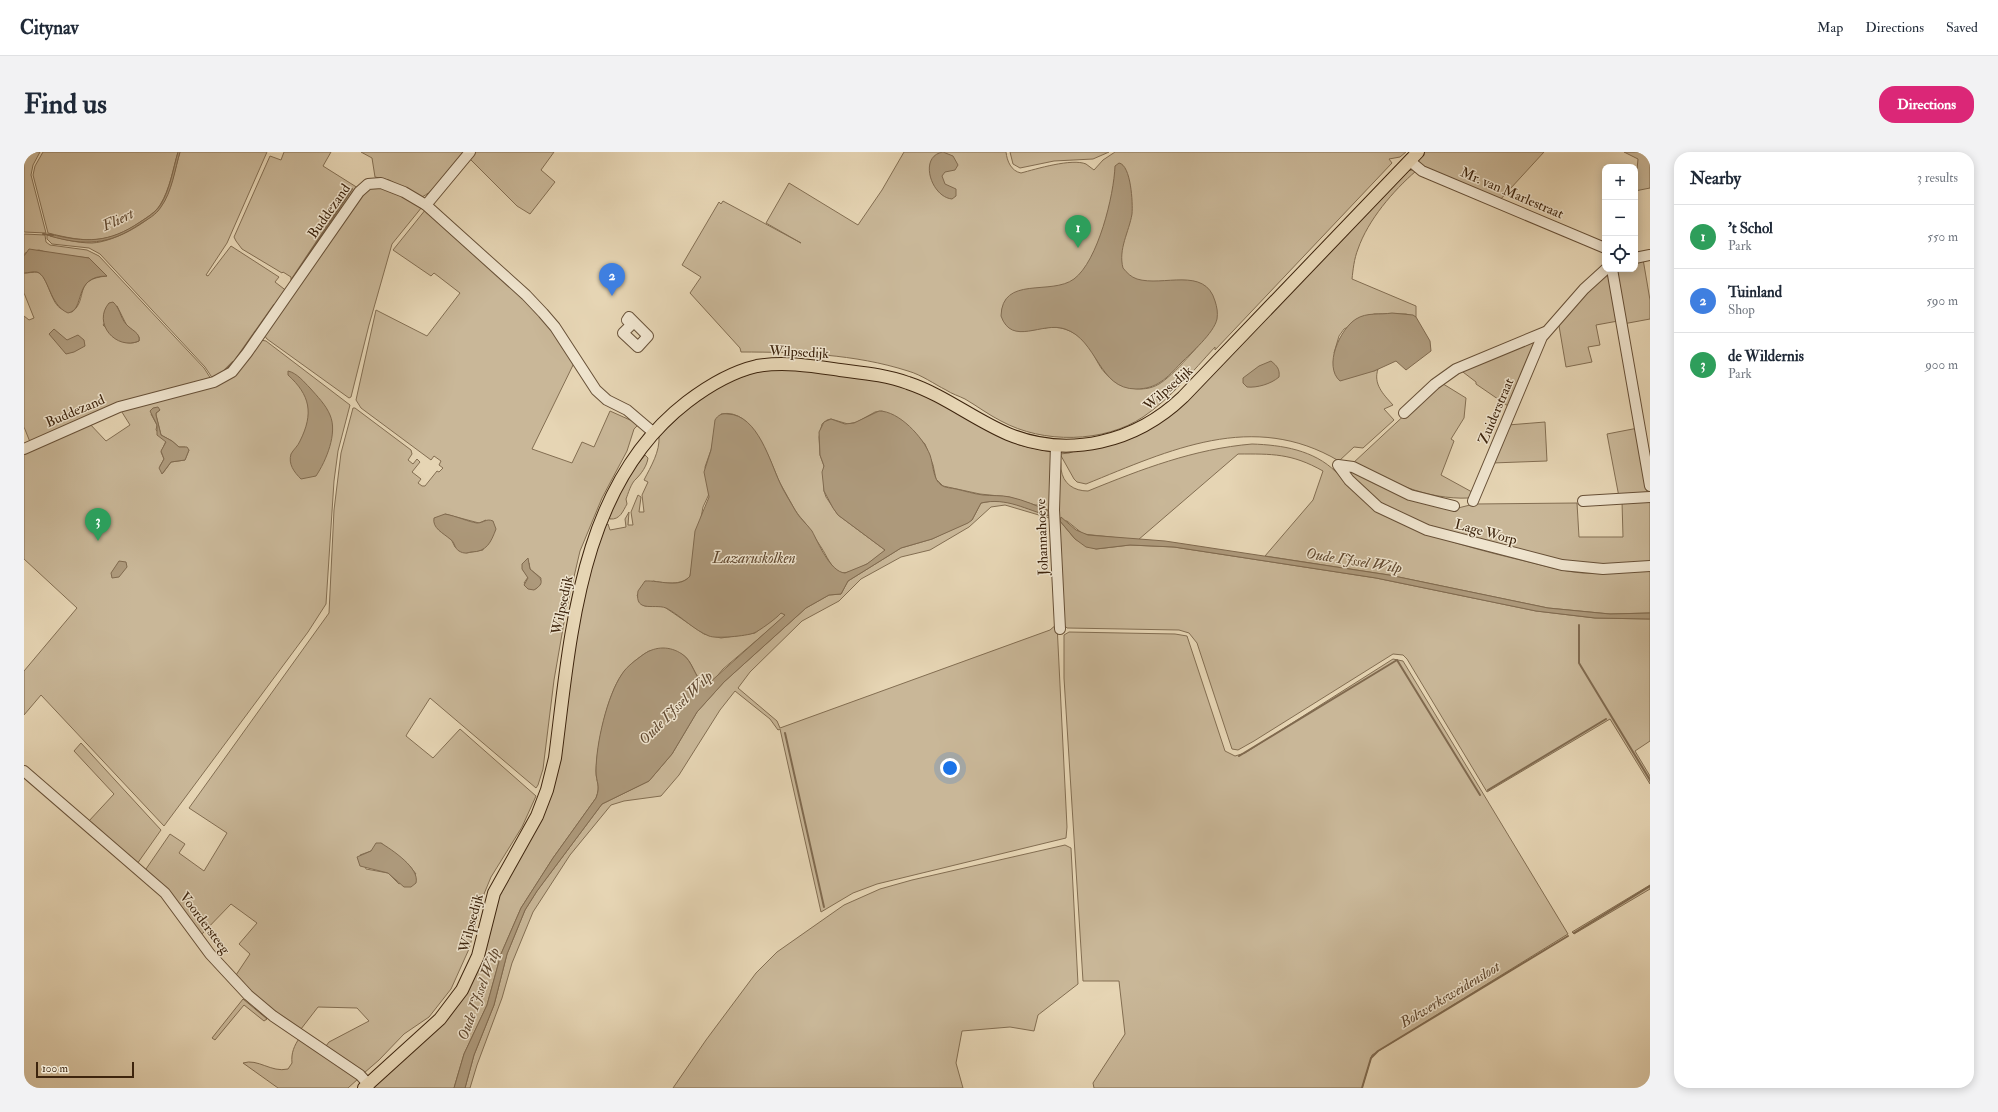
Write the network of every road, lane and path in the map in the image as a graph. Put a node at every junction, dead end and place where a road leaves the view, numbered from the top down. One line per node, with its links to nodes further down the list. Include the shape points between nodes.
1 (470, 152): 4 (street)
2 (1418, 152): 3 (main road, Wilpsedijk)
3 (1410, 161): 5 (street, Mr. van Marlestraat, via 1422,171); 13 (main road, Wilpsedijk, via 1165,414 1139,430 1107,441 1082,446)
4 (426, 205): 12 (street, Buddezand, via 543,313 555,327 594,389 627,410); 14 (street, Buddezand, via 384,184 366,185 247,353 227,375 214,382 119,407)
5 (1602, 247)
6 (1650, 255): 7 (street)
7 (1638, 257)
8 (1603, 272): 10 (street, Zuiderstraat)
9 (1613, 272): 15 (street)
10 (1545, 332): 11 (street, Zuiderstraat, via 1456,369 1434,384); 17 (street, Zuiderstraat)
11 (1404, 413)
12 (654, 433): 13 (main road, Wilpsedijk, via 676,410 719,380 756,366 782,364 868,373 907,382 1006,433 1029,441); 23 (main road, Wilpsedijk, via 616,488 590,552 572,628 555,758 549,785 531,828 494,893 474,966 462,990 440,1019)
13 (1056, 445): 21 (street, Johannahoeve, via 1054,510)
14 (24, 449)
15 (1650, 486)
16 (1650, 497): 18 (street)
17 (1473, 501)
18 (1583, 501)
19 (1454, 506): 20 (street, Lage Worp, via 1410,495 1353,467 1338,465 1348,480 1378,507 1427,530 1562,565 1603,569)
20 (1650, 566)
21 (1060, 629)
22 (24, 771): 23 (street, Voordersteeg, via 165,893 210,954 248,995 273,1016 360,1075)
23 (366, 1086)

